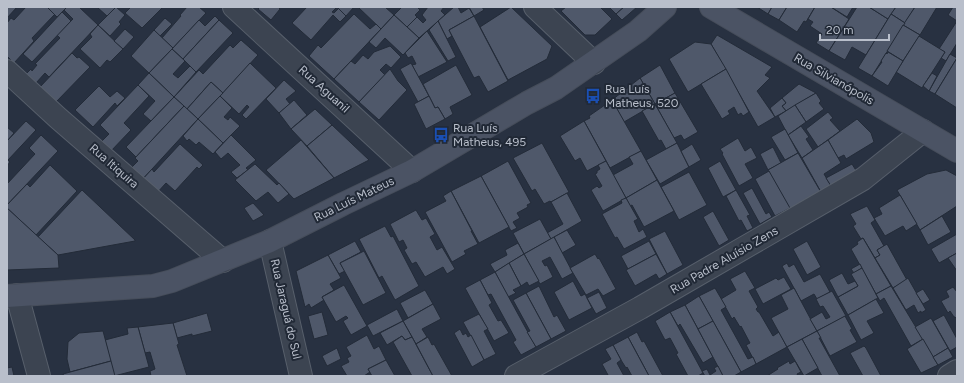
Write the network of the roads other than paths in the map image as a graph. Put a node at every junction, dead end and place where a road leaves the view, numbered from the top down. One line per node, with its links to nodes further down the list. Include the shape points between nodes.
1 (234, 7): 9 (street, Rua Aguanil)
2 (535, 7): 5 (street)
3 (665, 7): 5 (main road, Rua Luís Mateus, via 638,31)
4 (711, 7): 7 (main road, Rua Silvianópolis)
5 (594, 63): 9 (main road, Rua Luís Mateus, via 556,88)
6 (7, 70): 11 (street, Rua Itiquira, via 58,118)
7 (923, 131): 8 (main road, Rua Silvianópolis); 16 (street, Rua Padre Aluísio Zens, via 863,179 640,308)
8 (957, 150)
9 (412, 171): 10 (main road, Rua Luís Mateus)
10 (270, 241): 11 (main road, Rua Luís Mateus); 15 (street, Rua Jaraguá do Sul)
11 (223, 260): 12 (main road, Rua Luís Mateus, via 153,286)
12 (12, 295): 14 (street)
13 (957, 372): 17 (street)
14 (39, 376)
15 (301, 376)
16 (516, 376)
17 (949, 376)

